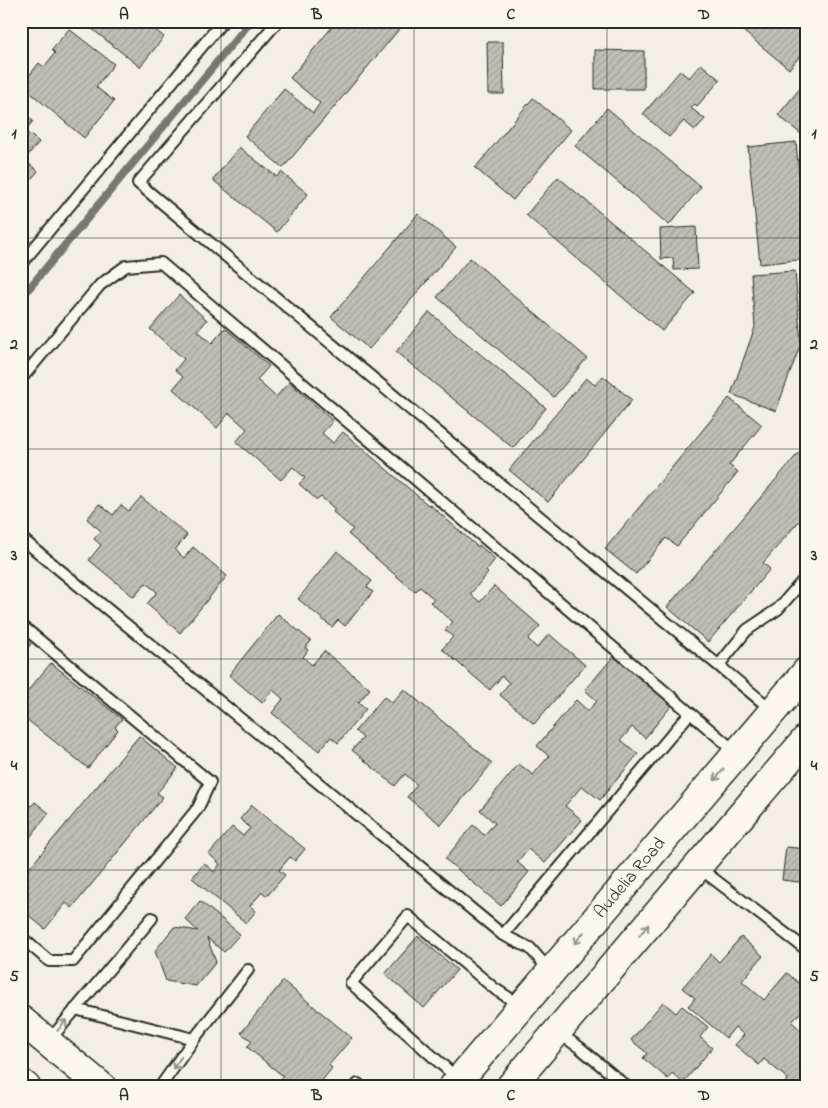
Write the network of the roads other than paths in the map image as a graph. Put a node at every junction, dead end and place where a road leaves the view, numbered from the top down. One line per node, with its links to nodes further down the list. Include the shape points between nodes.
1 (223, 21): 3 (lane)
2 (278, 21): 8 (lane, via 138,183)
3 (21, 264)
4 (21, 379): 11 (lane, via 100,286 126,266 162,263)
5 (21, 538): 17 (lane)
6 (807, 576): 8 (lane, via 778,610 747,630)
7 (21, 625): 18 (lane, via 210,782 198,808 73,961 50,960)
8 (718, 665): 10 (lane)
9 (807, 671): 10 (main road, Audelia Road)
10 (773, 711): 12 (main road); 13 (main road, Audelia Road)
11 (690, 712): 13 (lane); 17 (lane)
12 (807, 738): 14 (main road)
13 (737, 753): 14 (main road); 21 (main road, Audelia Road, one-way to 21)
14 (770, 781): 15 (main road)
15 (697, 867): 19 (lane); 22 (main road, one-way to 15)
16 (152, 918): 24 (lane)
17 (503, 935): 21 (lane, via 530,948)
18 (21, 937)
19 (807, 950)
20 (248, 970): 27 (lane)
21 (550, 972): 22 (main road); 23 (main road, Audelia Road)
22 (584, 1000): 26 (main road)
23 (521, 1006): 26 (main road); 31 (main road, Audelia Road); 31 (lane, via 495,989 408,916 352,983)
24 (75, 1009): 27 (lane); 28 (lane, one-way to 24)
25 (21, 1020): 28 (main road)
26 (556, 1032): 29 (lane); 37 (main road)
27 (194, 1039): 34 (lane, one-way to 34)
28 (48, 1042): 33 (main road)
29 (614, 1076): 38 (lane); 39 (lane)
30 (21, 1083): 32 (main road)
31 (456, 1083)
32 (26, 1087)
33 (102, 1087)
34 (160, 1087)
35 (356, 1087): 36 (lane, via 358,1084)
36 (362, 1087)
37 (510, 1087)
38 (605, 1087)
39 (627, 1087)

